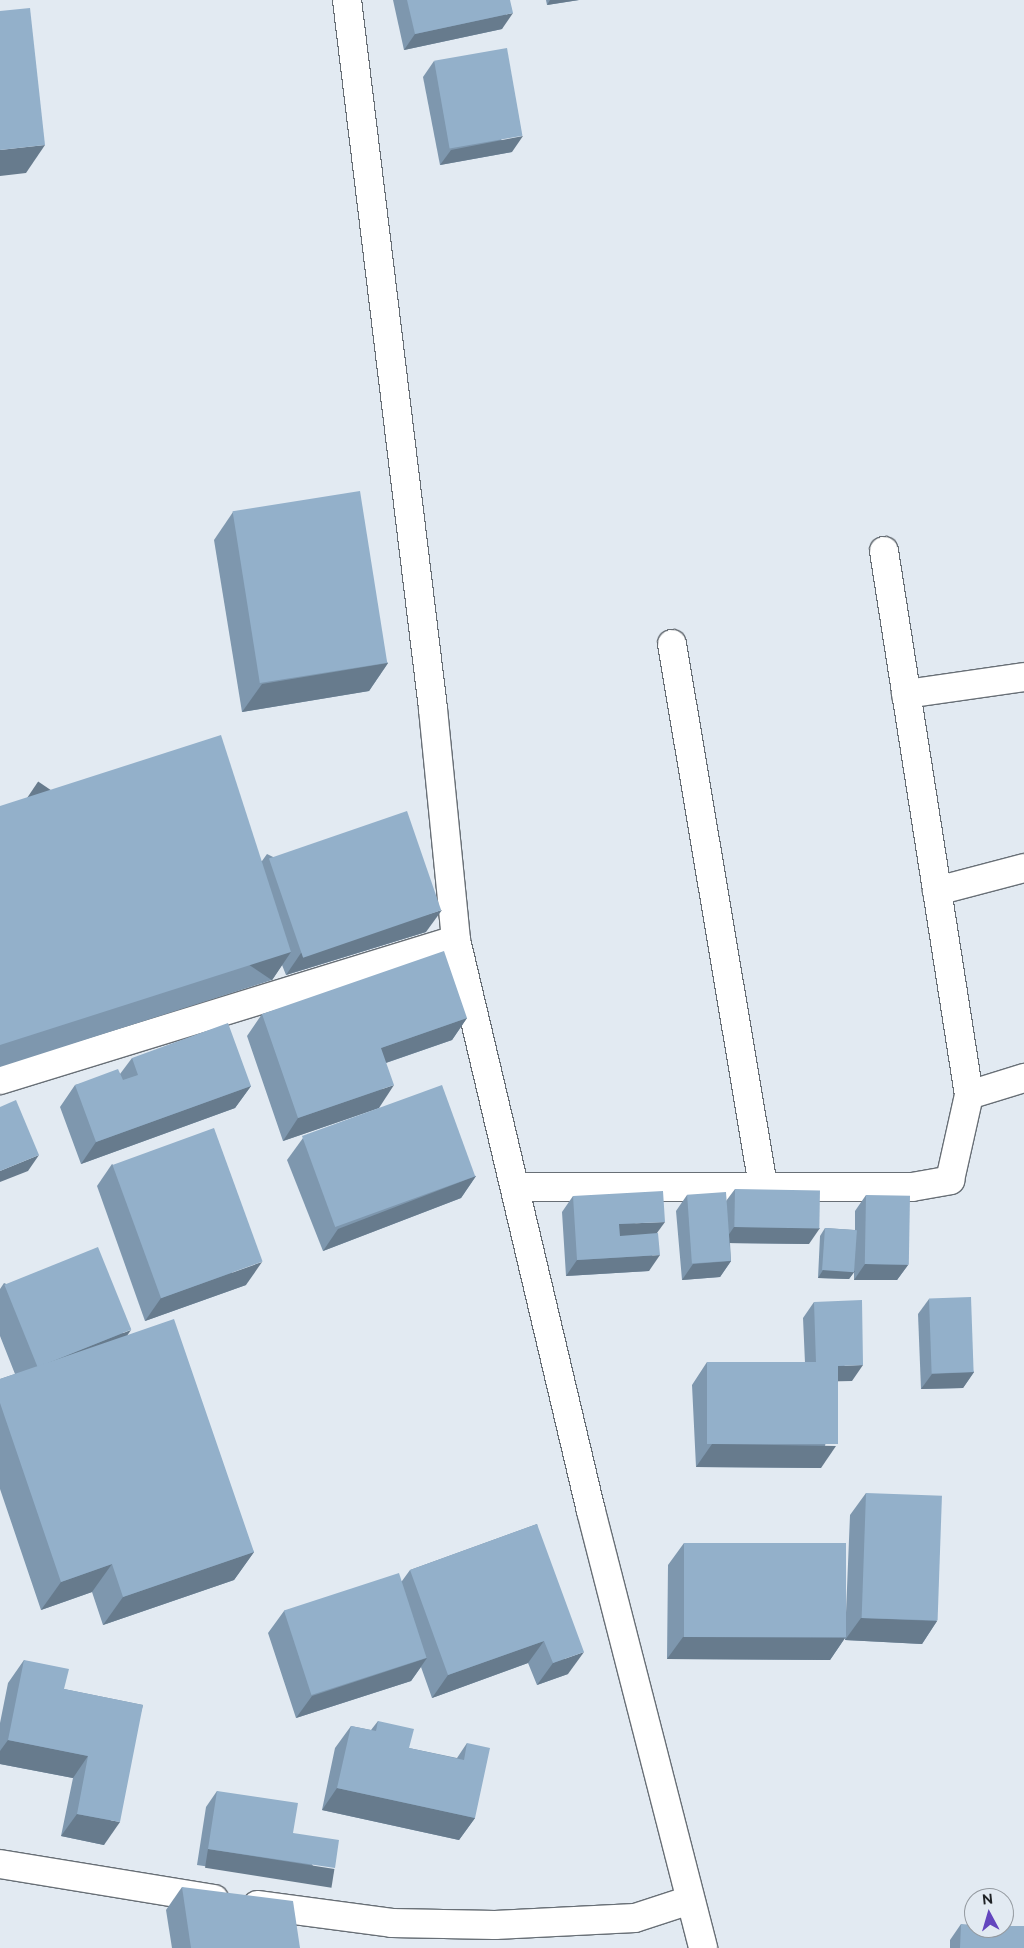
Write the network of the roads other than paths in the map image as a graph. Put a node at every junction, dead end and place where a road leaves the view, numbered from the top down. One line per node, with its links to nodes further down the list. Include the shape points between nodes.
1 (347, 0): 8 (street, via 432,700)
2 (884, 551): 5 (street)
3 (672, 644): 12 (street)
4 (1024, 677): 5 (street)
5 (906, 694): 7 (street)
6 (1024, 868): 7 (street)
7 (937, 891): 11 (street)
8 (456, 940): 10 (street); 13 (street)
9 (1024, 1078): 11 (street)
10 (0, 1080)
11 (969, 1095): 12 (street, via 950,1180 912,1186)
12 (763, 1186): 13 (street)
13 (515, 1187): 15 (street)
14 (0, 1864): 15 (street, via 392,1923 590,1923 635,1918)
15 (690, 1900): 16 (street)
16 (703, 1948)

